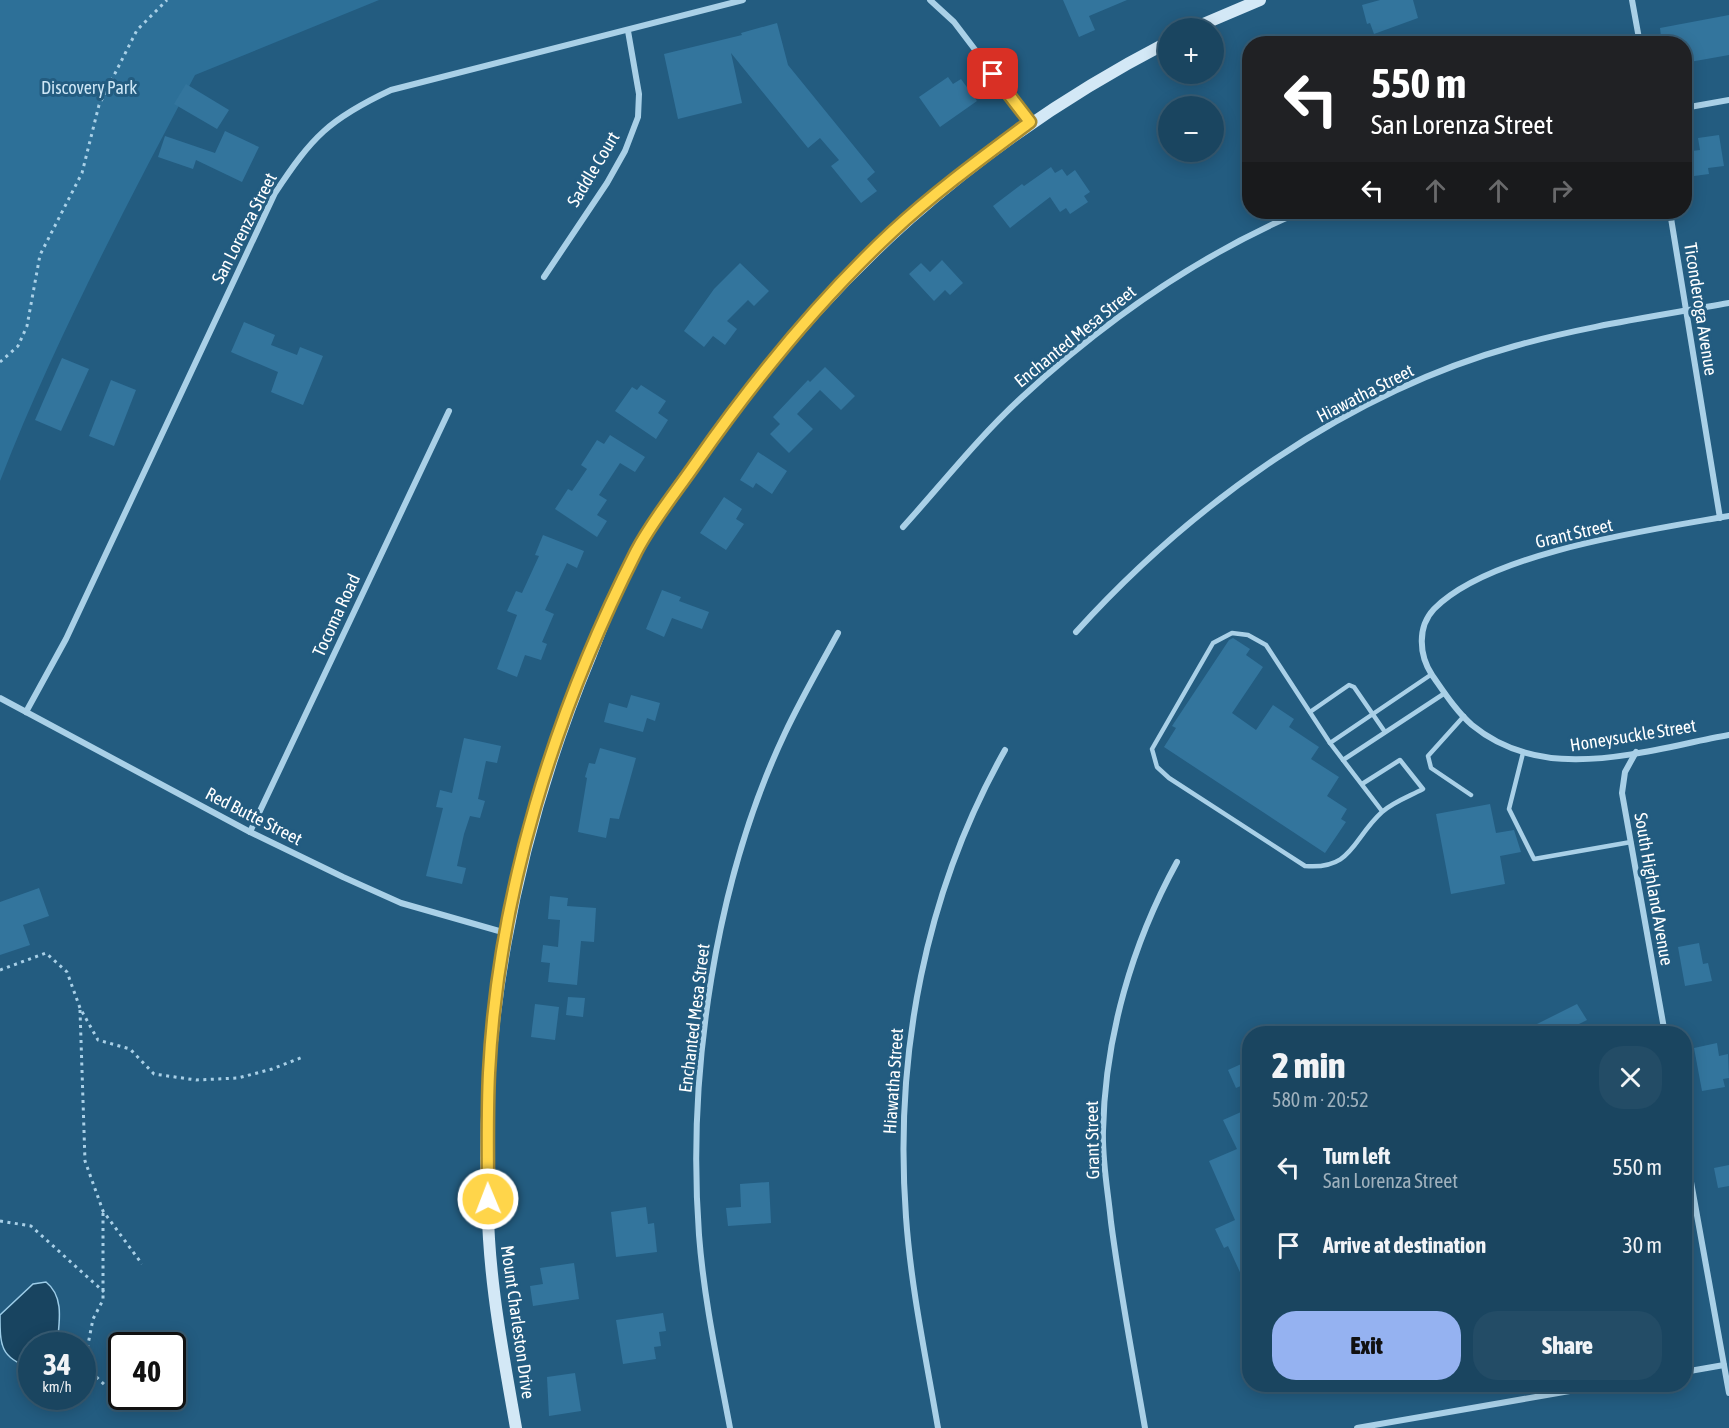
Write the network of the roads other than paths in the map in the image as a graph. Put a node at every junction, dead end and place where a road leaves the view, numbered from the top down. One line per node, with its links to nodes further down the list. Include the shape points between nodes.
1 (743, 0): 6 (street, San Lorenza Street)
2 (930, 0): 11 (street, via 954,22)
3 (1260, 0): 5 (street)
4 (1632, 0): 7 (street)
5 (1218, 18)
6 (628, 31): 14 (street, Saddle Court, via 639,94 638,117 607,183); 27 (street, San Lorenza Street, via 391,90 350,109 313,139 275,193 66,639)
7 (1639, 36)
8 (1158, 47): 11 (street, Mount Charleston Drive)
9 (1729, 100): 10 (street)
10 (1692, 107)
11 (1030, 122): 44 (street, Mount Charleston Drive, via 892,232 795,333 748,389 637,549 570,704 542,785)
12 (1286, 219): 20 (street, Enchanted Mesa Street, via 1210,258 1144,299 1084,344 1019,400)
13 (1671, 219): 16 (street, Ticonderoga Avenue)
14 (544, 277)
15 (1729, 303): 16 (street, Hiawatha Street)
16 (1686, 311): 19 (street, Ticonderoga Avenue); 22 (street, Hiawatha Street, via 1514,346 1426,378 1345,418 1233,488 1140,569)
17 (449, 411): 41 (street, Tocoma Road)
18 (1729, 516): 19 (street, Grant Street)
19 (1720, 518): 21 (street, Grant Street, via 1564,549 1504,567 1461,588)
20 (903, 528)
21 (1436, 607): 24 (street, Honeysuckle Street, via 1422,627 1421,641)
22 (1076, 632)
23 (838, 633): 52 (street, Enchanted Mesa Street, via 784,735 748,829 710,984 695,1152 699,1236)
24 (1432, 674): 25 (street, Honeysuckle Street); 29 (lane)
25 (1445, 693): 30 (street, Honeysuckle Street); 31 (lane)
26 (0, 698): 27 (street, Red Butte Street)
27 (26, 712): 41 (street, Red Butte Street)
28 (1310, 712): 29 (lane, via 1349,686 1354,687); 33 (lane); 40 (lane, via 1266,645 1248,635 1232,633 1213,643 1152,749 1157,767 1305,866 1324,867 1341,861)
29 (1372, 715): 31 (lane); 33 (lane)
30 (1464, 716): 36 (street, Honeysuckle Street, via 1497,742); 39 (lane, via 1428,756 1431,768)
31 (1385, 732): 37 (lane)
32 (1729, 735): 35 (street, Honeysuckle Street)
33 (1330, 743): 37 (lane)
34 (1005, 750): 53 (street, Hiawatha Street, via 979,797 956,852 931,928 906,1068 906,1218)
35 (1636, 752): 36 (street, Honeysuckle Street, via 1557,761); 42 (street, South Highland Avenue, via 1625,772 1622,793)
36 (1523, 753): 42 (lane, via 1509,809 1534,859)
37 (1343, 760): 38 (lane)
38 (1362, 784): 40 (lane); 40 (lane, via 1400,760 1423,789)
39 (1471, 795)
40 (1383, 811)
41 (250, 832): 44 (street, Red Butte Street, via 401,903)
42 (1631, 842): 45 (street, South Highland Avenue)
43 (1178, 862): 54 (street, Grant Street, via 1135,952 1112,1051 1103,1130 1119,1284)
44 (506, 933): 51 (street, Mount Charleston Drive, via 489,1070 488,1237 497,1324)
45 (1664, 1026)
46 (1692, 1187): 47 (street)
47 (1724, 1365): 48 (street); 50 (street)
48 (1692, 1371)
49 (1565, 1392): 55 (street)
50 (1729, 1393)
51 (516, 1428)
52 (730, 1428)
53 (938, 1428)
54 (1145, 1428)
55 (1357, 1428)

